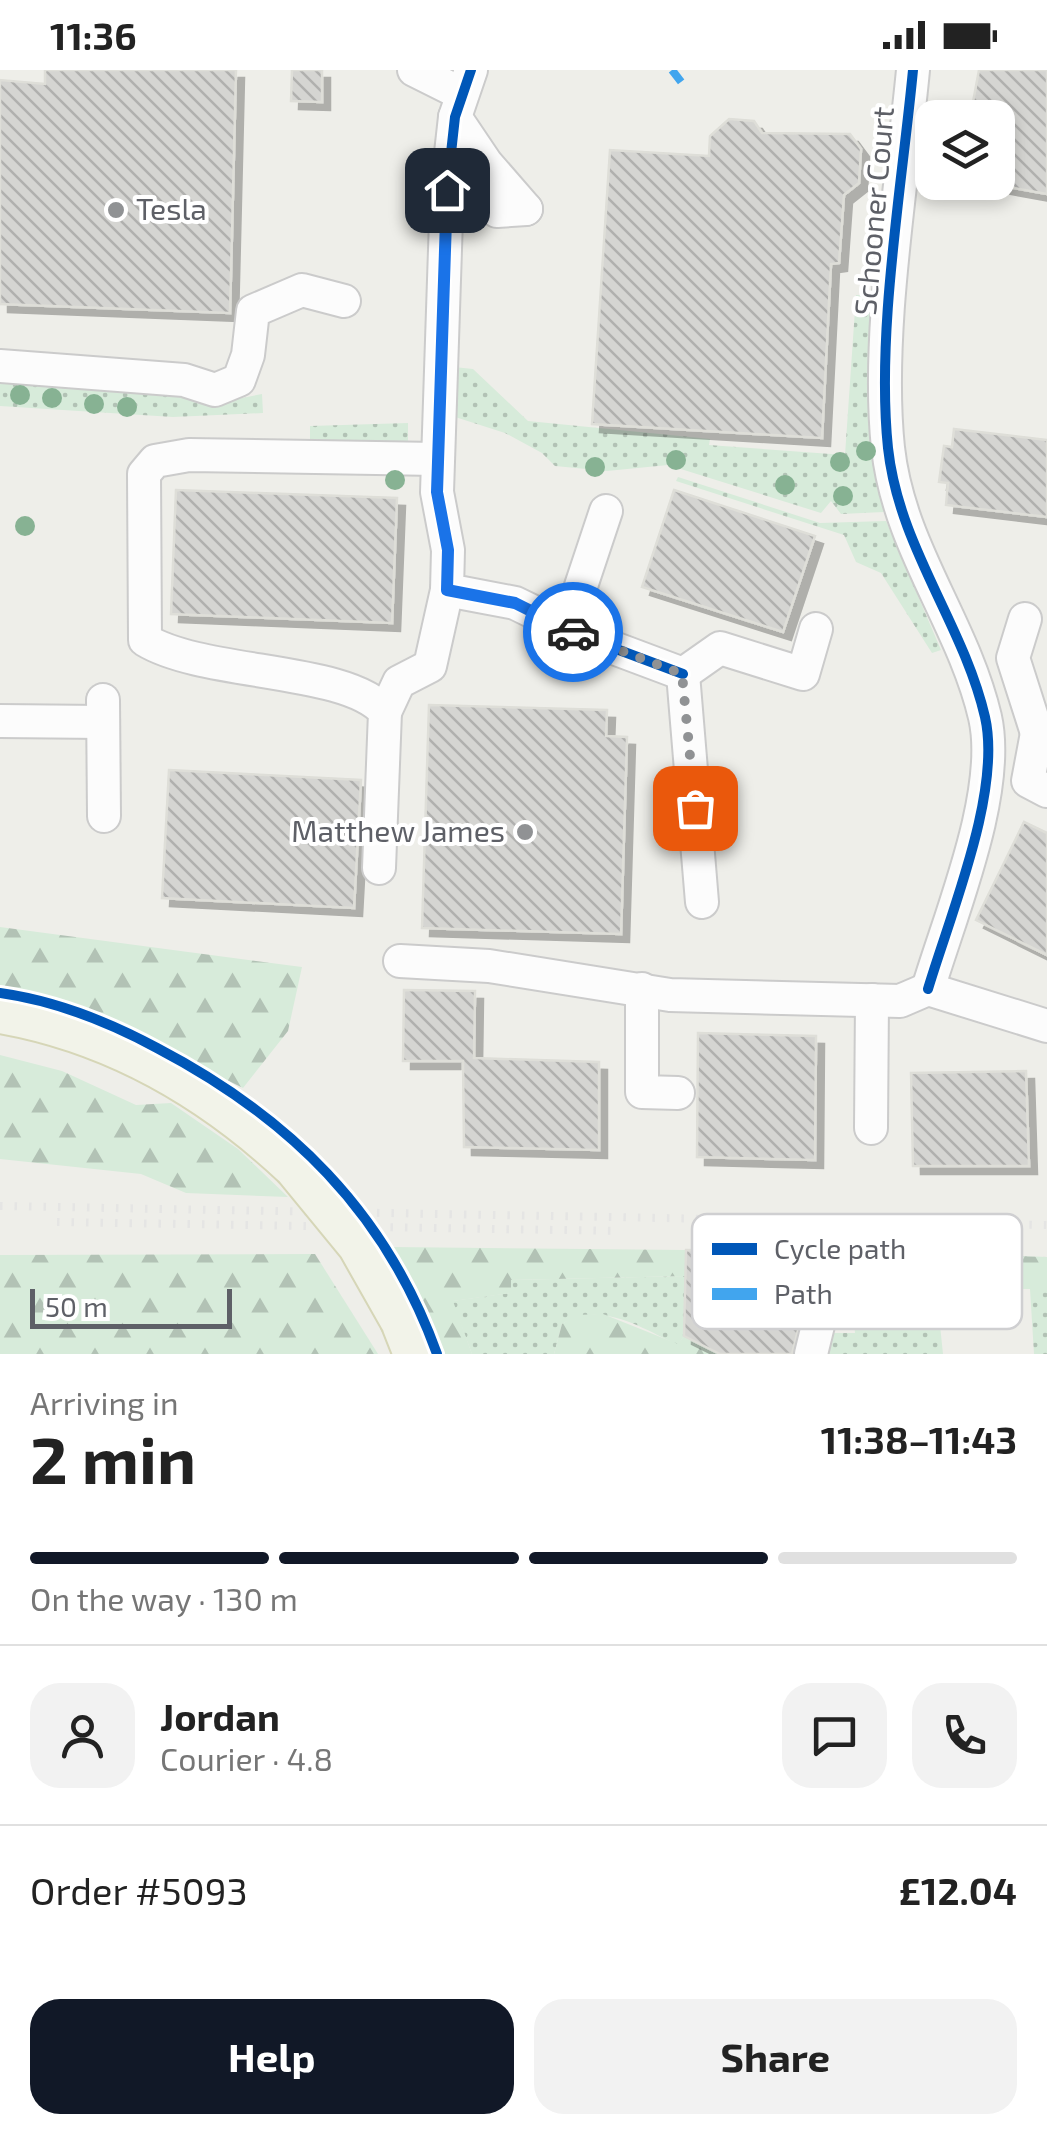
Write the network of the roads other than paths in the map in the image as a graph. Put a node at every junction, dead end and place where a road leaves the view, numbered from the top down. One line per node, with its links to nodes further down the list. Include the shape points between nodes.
1 (414, 70): 3 (street)
2 (913, 70): 22 (street, Schooner Court, via 887,348 888,446 903,524 986,719 988,761 982,808)
3 (460, 105): 6 (street)
4 (344, 301): 5 (street, via 302,290 253,311 239,380 215,390 184,380)
5 (2, 366)
6 (437, 460): 8 (street); 13 (street, via 188,455 156,461 144,474 145,640 179,657 361,693)
7 (606, 511): 10 (street)
8 (447, 590): 10 (street, via 515,603); 13 (street, via 430,666 399,682)
9 (1025, 618): 15 (street, via 1013,658)
10 (567, 628): 12 (street)
11 (816, 629): 12 (street, via 803,674 720,648)
12 (682, 674): 19 (street)
13 (385, 712): 18 (street)
14 (0, 720): 17 (street, via 103,711)
15 (1042, 734): 16 (street, via 1028,781)
16 (1047, 791)
17 (104, 816)
18 (380, 868)
19 (702, 902)
20 (400, 961): 21 (street, via 490,966)
21 (642, 989): 23 (street); 26 (street, via 642,1092)
22 (928, 989): 23 (street, via 900,1001); 25 (street)
23 (872, 1000): 27 (street)
24 (0, 1012): 29 (main road, bridge, via 80,1033 174,1074 236,1116 295,1167 360,1245)
25 (1047, 1026)
26 (678, 1094)
27 (871, 1128)
28 (816, 1329): 30 (street)
29 (408, 1338)
30 (810, 1354)

